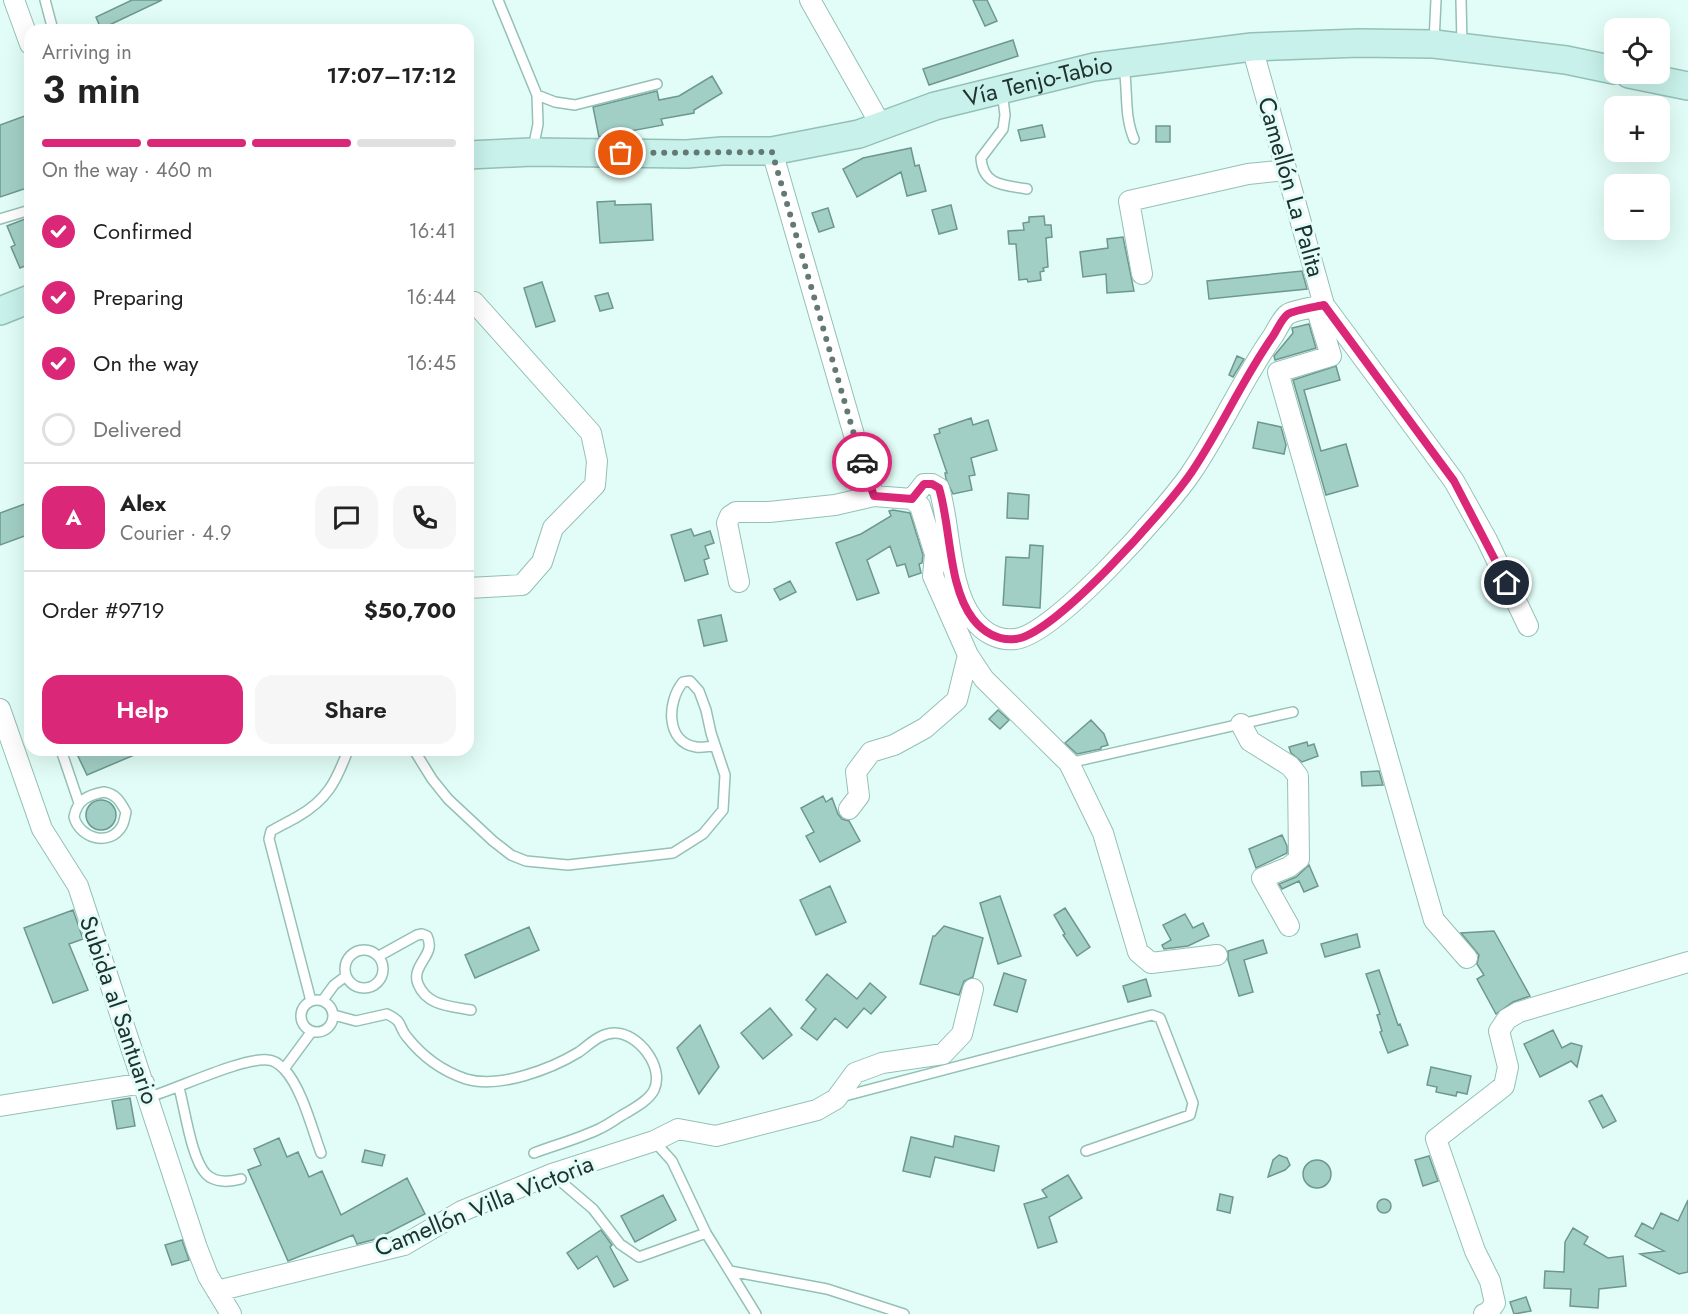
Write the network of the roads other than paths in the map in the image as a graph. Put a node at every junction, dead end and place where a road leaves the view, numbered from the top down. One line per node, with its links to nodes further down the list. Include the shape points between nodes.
1 (14, 0): 8 (street)
2 (45, 0): 7 (lane)
3 (498, 0): 18 (lane)
4 (810, 0): 19 (street)
5 (1436, 0): 9 (lane)
6 (1461, 0): 11 (lane)
7 (51, 24)
8 (24, 28)
9 (1434, 44): 10 (main road, Vía Tenjo-Tabio); 11 (main road, Vía Tenjo-Tabio)
10 (1251, 47): 12 (main road, Vía Tenjo-Tabio); 24 (street, Camellón La Palita)
11 (1462, 47): 13 (main road, Vía Tenjo-Tabio)
12 (1124, 62): 17 (main road, Vía Tenjo-Tabio); 20 (lane, via 1128,126)
13 (1604, 68)
14 (1670, 82): 16 (main road)
15 (657, 84): 18 (lane, via 575,105)
16 (1688, 86)
17 (1002, 89): 19 (main road, Vía Tenjo-Tabio, via 935,106); 25 (lane, via 1003,129 981,158 982,168 986,177 999,184)
18 (537, 95): 21 (lane, via 538,124)
19 (882, 127): 22 (main road, Vía Tenjo-Tabio)
20 (1134, 139)
21 (532, 152): 22 (main road, Vía Tenjo-Tabio); 23 (main road, Vía Tenjo-Tabio)
22 (772, 152): 33 (street)
23 (474, 155)
24 (1286, 170): 28 (street, via 1248,174 1129,201); 31 (street, Camellón La Palita)
25 (1027, 189)
26 (24, 212): 27 (lane)
27 (0, 219)
28 (1142, 274)
29 (24, 301): 32 (main road)
30 (474, 302): 36 (street, via 591,433 597,461 595,485 553,528 542,562 522,585)
31 (1320, 306): 34 (street, via 1288,314 1191,473 1141,535 1041,629 1016,639 991,636 973,619 960,597 939,488 924,484); 37 (street, Camellón La Palita, via 1454,481); 52 (street, via 1331,356 1278,372 1434,920)
32 (0, 311)
33 (874, 496): 34 (street); 35 (street, via 835,505 736,512 727,523)
34 (912, 499): 38 (street, via 920,506 935,554 933,576)
35 (739, 582)
36 (474, 588)
37 (1528, 626)
38 (968, 655): 46 (street, via 984,679); 48 (street, via 957,700 925,728 871,752 856,772 859,796)
39 (0, 709): 63 (street, Subida al Santuario, via 42,829 78,886)
40 (1293, 712): 41 (lane)
41 (1241, 724): 46 (lane); 49 (street, via 1250,741 1290,766 1298,776 1299,859 1262,878)
42 (715, 746): 42 (lane, via 695,747 676,734 671,709 683,682 690,681 699,691); 45 (lane, via 725,775 723,810 703,834 673,853 568,865 526,861 511,855 448,799)
43 (63, 756): 47 (lane)
44 (345, 756): 57 (lane, via 324,799 271,831 269,839)
45 (418, 756)
46 (1070, 763): 51 (street, via 1103,832 1138,952 1151,963)
47 (79, 803): 47 (lane, via 74,817 86,834 110,836 122,826 126,812 112,794 90,795)
48 (849, 809)
49 (1288, 926)
50 (379, 956): 54 (lane, via 367,950 354,952 345,963); 54 (lane, via 383,975 374,986 355,986); 58 (lane, via 417,935 427,936 428,954 416,978 423,994 431,1001)
51 (1217, 956)
52 (1467, 958)
53 (1688, 962): 78 (street, via 1519,1012 1499,1030 1508,1067 1504,1086 1436,1139 1475,1251 1490,1281 1495,1303)
54 (346, 976): 56 (lane)
55 (973, 989): 64 (street, Camellón Villa Victoria, via 962,1034 943,1054 882,1063 855,1073)
56 (323, 1000): 57 (lane); 59 (lane)
57 (311, 1001): 60 (lane, via 301,1016 306,1028)
58 (471, 1010)
59 (334, 1015): 60 (lane, via 324,1031); 68 (lane, via 356,1021 387,1014 399,1020 405,1035 422,1055 467,1079 495,1082 545,1069 599,1037 615,1033 628,1036 651,1058 656,1072 654,1090 641,1104 598,1130)
60 (312, 1031): 61 (lane)
61 (284, 1069): 62 (lane, via 271,1060 260,1060); 69 (lane, via 302,1099)
62 (179, 1088): 63 (lane); 71 (lane, via 193,1146 207,1175 227,1183)
63 (146, 1090): 65 (street); 74 (street, Subida al Santuario, via 197,1248)
64 (836, 1099): 66 (street, Camellón Villa Victoria, via 817,1110 716,1136 678,1129); 67 (lane, via 1152,1015 1160,1018 1193,1103 1190,1115)
65 (0, 1106)
66 (654, 1141): 70 (street, Camellón Villa Victoria); 72 (lane, via 672,1161)
67 (1086, 1151)
68 (534, 1153)
69 (321, 1154)
70 (552, 1174): 72 (lane, via 593,1209 620,1244 639,1257); 74 (street, Camellón Villa Victoria, via 462,1211 404,1245)
71 (241, 1179)
72 (706, 1233): 73 (lane)
73 (730, 1271): 76 (lane); 77 (lane, via 827,1289)
74 (217, 1291): 75 (street, Subida al Santuario)
75 (231, 1314)
76 (756, 1314)
77 (904, 1314)
78 (1484, 1314)

